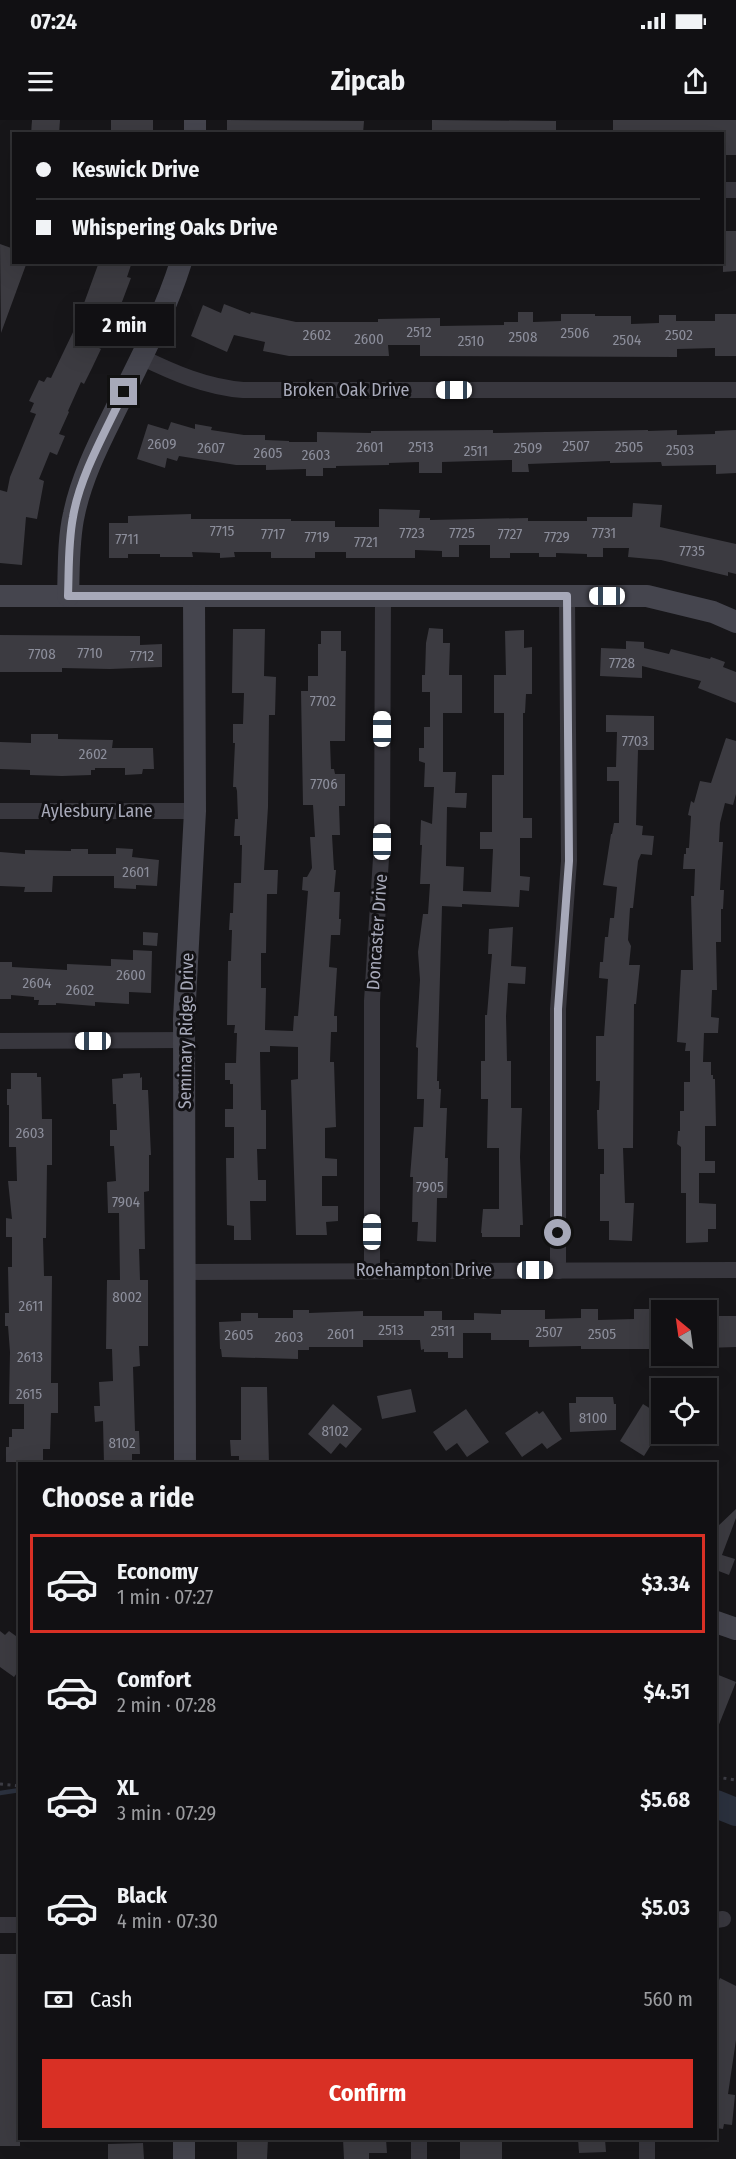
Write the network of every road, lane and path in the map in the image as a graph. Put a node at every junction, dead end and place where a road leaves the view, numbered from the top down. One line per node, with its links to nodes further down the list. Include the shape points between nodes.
1 (180, 264): 2 (street)
2 (141, 357): 3 (street, Broken Oak Drive, via 203,384 243,390); 6 (street, via 98,445 79,495 70,538)
3 (736, 390)
4 (383, 595): 7 (street); 8 (street); 14 (street, Doncaster Drive, via 382,842 372,1001)
5 (0, 596): 6 (street)
6 (68, 596): 8 (street)
7 (567, 596): 9 (street, via 647,596 713,612); 16 (street, via 569,861 558,1009)
8 (194, 597): 11 (street, Seminary Ridge Drive)
9 (736, 622)
10 (0, 811): 11 (street, Aylesbury Lane)
11 (195, 811): 12 (street, Seminary Ridge Drive)
12 (184, 1040): 13 (street); 17 (street, Seminary Ridge Drive)
13 (0, 1041)
14 (372, 1270): 16 (street, Roehampton Drive); 17 (street, Roehampton Drive)
15 (736, 1270): 16 (street, Roehampton Drive)
16 (558, 1271)
17 (184, 1272): 18 (street, Seminary Ridge Drive)
18 (185, 1462)
19 (717, 1622): 20 (street)
20 (736, 1629)
21 (717, 1777): 22 (path)
22 (736, 1780)
23 (0, 1784): 24 (path)
24 (18, 1786)
25 (0, 1925): 26 (street)
26 (18, 1925)
27 (184, 2140): 30 (street)
28 (419, 2140): 31 (street)
29 (647, 2140): 32 (street)
30 (184, 2159)
31 (419, 2159)
32 (647, 2159)

